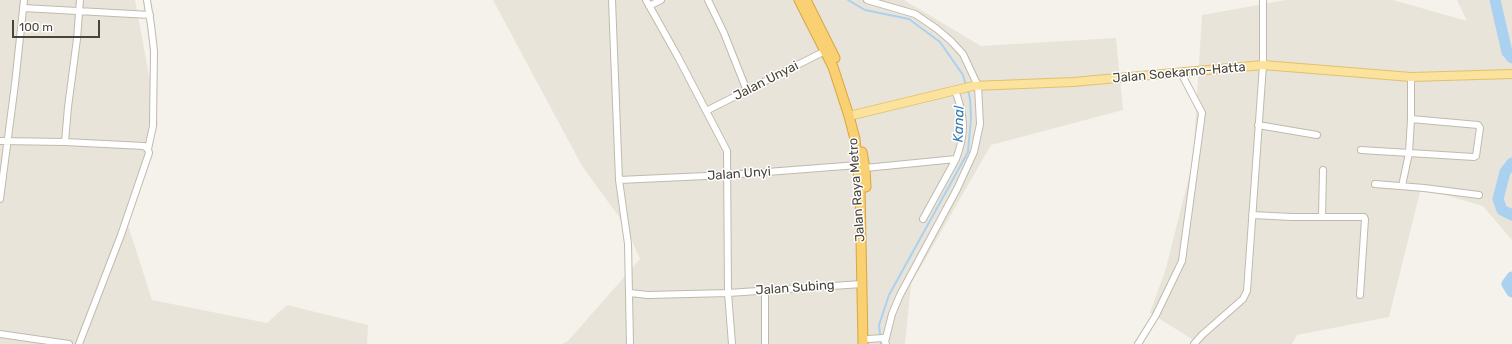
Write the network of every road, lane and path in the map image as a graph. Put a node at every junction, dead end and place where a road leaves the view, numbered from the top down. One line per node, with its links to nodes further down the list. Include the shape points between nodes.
1 (24, 0): 13 (street)
2 (80, 0): 14 (street)
3 (147, 0): 15 (street)
4 (612, 0): 39 (street)
5 (646, 0): 12 (street)
6 (661, 0): 12 (street)
7 (708, 0): 23 (street)
8 (799, 0): 16 (highway)
9 (806, 0): 25 (highway, via 840,68)
10 (867, 0): 21 (street, via 915,14 937,29 963,54)
11 (1263, 0): 17 (street)
12 (649, 6): 24 (street)
13 (23, 8): 14 (street); 30 (street)
14 (80, 12): 15 (street); 31 (street)
15 (150, 15): 32 (street, via 154,51 153,126)
16 (825, 51): 23 (street, Jalan Unyai); 25 (highway)
17 (1262, 65): 18 (main road, Jalan Soekarno-Hatta); 20 (main road, Jalan Soekarno-Hatta); 27 (street)
18 (1181, 73): 21 (main road, Jalan Soekarno-Hatta, via 1073,82); 60 (street, via 1202,112 1182,261 1156,315)
19 (1512, 74): 20 (main road, Jalan Soekarno-Hatta)
20 (1411, 77): 26 (street)
21 (976, 86): 22 (main road, Jalan Soekarno-Hatta); 54 (street, via 980,124 972,157 900,295)
22 (957, 90): 25 (main road, Jalan Soekarno-Hatta); 35 (street, via 963,122 962,140)
23 (747, 91): 24 (street, Jalan Unyai)
24 (706, 111): 38 (street, via 727,151)
25 (852, 115): 36 (highway)
26 (1411, 119): 34 (street); 34 (street, via 1478,125 1480,128 1475,157)
27 (1258, 125): 28 (street); 44 (street)
28 (1317, 135)
29 (0, 141): 30 (street)
30 (7, 141): 31 (street); 43 (street)
31 (65, 142): 32 (street, via 142,146)
32 (148, 149): 56 (street, via 149,153 122,235)
33 (1361, 150): 34 (street)
34 (1409, 153): 41 (street)
35 (956, 159): 36 (street, Jalan Unyi); 46 (street)
36 (862, 166): 38 (street, Jalan Unyi); 47 (highway, Jalan Raya Metro); 53 (highway, via 868,240)
37 (1323, 170): 45 (street)
38 (728, 175): 39 (street, Jalan Unyi); 50 (street)
39 (619, 180): 49 (street, via 628,244)
40 (1375, 184): 41 (street)
41 (1402, 186): 42 (street)
42 (1479, 195)
43 (0, 199)
44 (1252, 216): 45 (street); 61 (street, via 1247,292)
45 (1322, 217): 51 (street, via 1365,218)
46 (923, 219)
47 (862, 284): 48 (street, Jalan Subing); 53 (highway, Jalan Raya Metro)
48 (765, 291): 50 (street, Jalan Subing); 59 (street)
49 (630, 293): 50 (street, Jalan Subing); 57 (street)
50 (728, 293): 58 (street)
51 (1360, 295)
52 (0, 334): 55 (street)
53 (868, 341): 54 (street)
54 (884, 341)
55 (69, 344)
56 (79, 344)
57 (630, 344)
58 (732, 344)
59 (765, 344)
60 (1138, 344)
61 (1194, 344)

